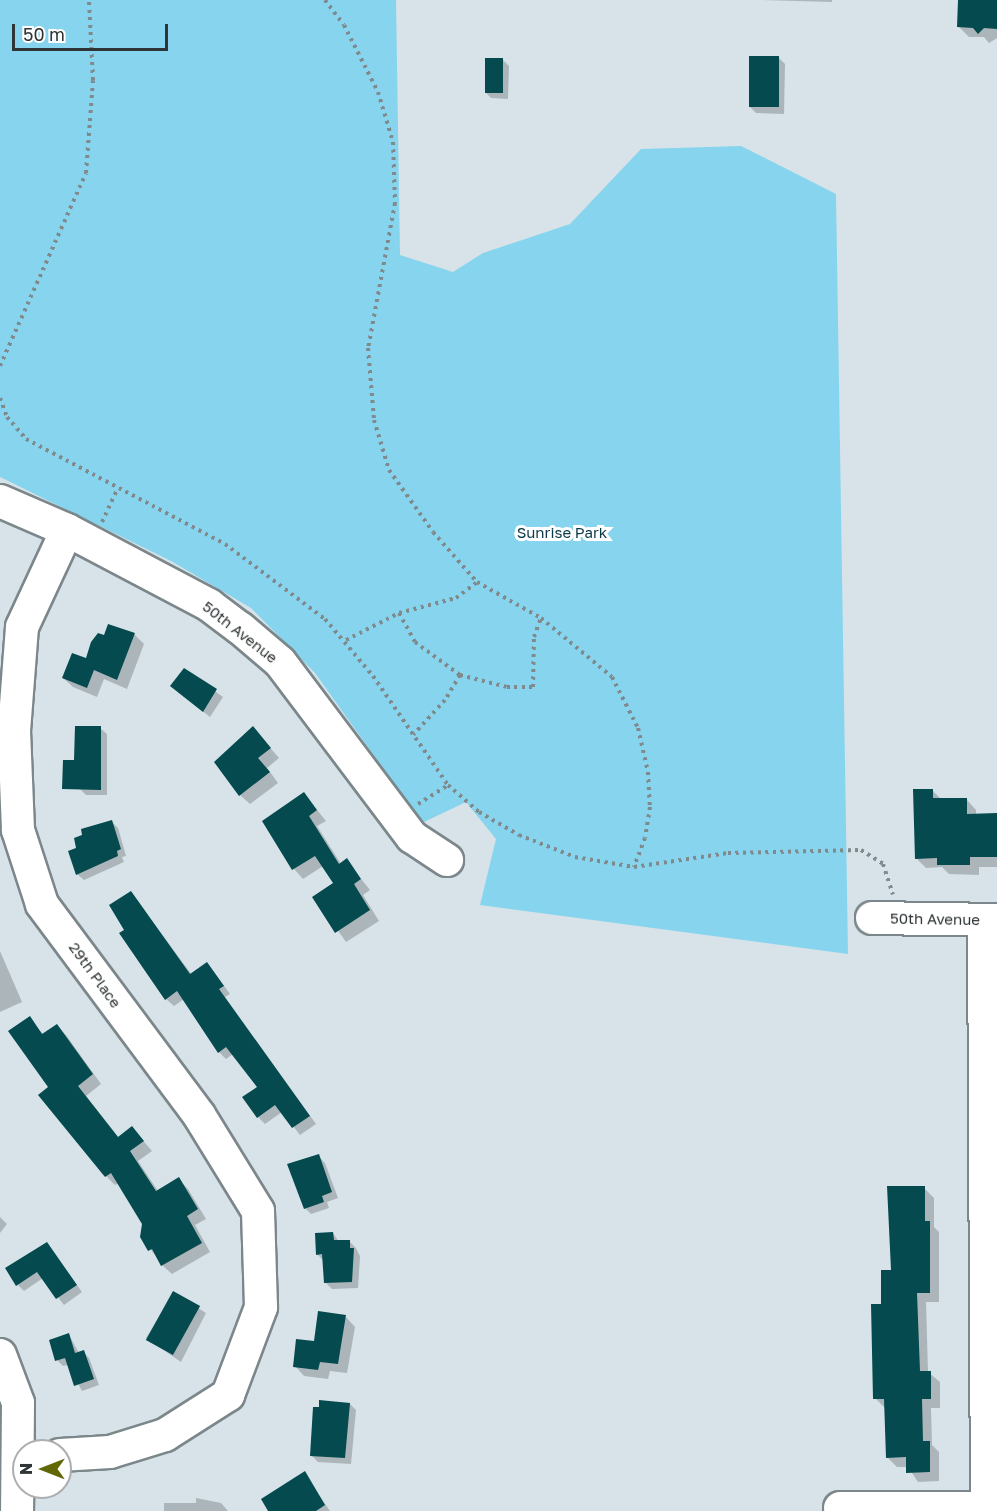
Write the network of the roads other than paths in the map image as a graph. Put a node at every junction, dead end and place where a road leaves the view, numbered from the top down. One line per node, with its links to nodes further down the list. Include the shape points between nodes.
1 (0, 501): 2 (street, 50th Avenue)
2 (78, 536): 3 (street, 50th Avenue, via 209,605 280,662 412,837); 8 (street, 29th Place, via 22,627 14,731 18,830 42,904 199,1115 258,1211 261,1307 228,1395 165,1435 111,1452)
3 (447, 860)
4 (883, 918): 5 (street, 50th Avenue)
5 (991, 921): 10 (street)
6 (0, 1355): 7 (street, via 18,1403)
7 (20, 1439)
8 (72, 1454)
9 (840, 1508): 10 (street)
10 (987, 1510)

